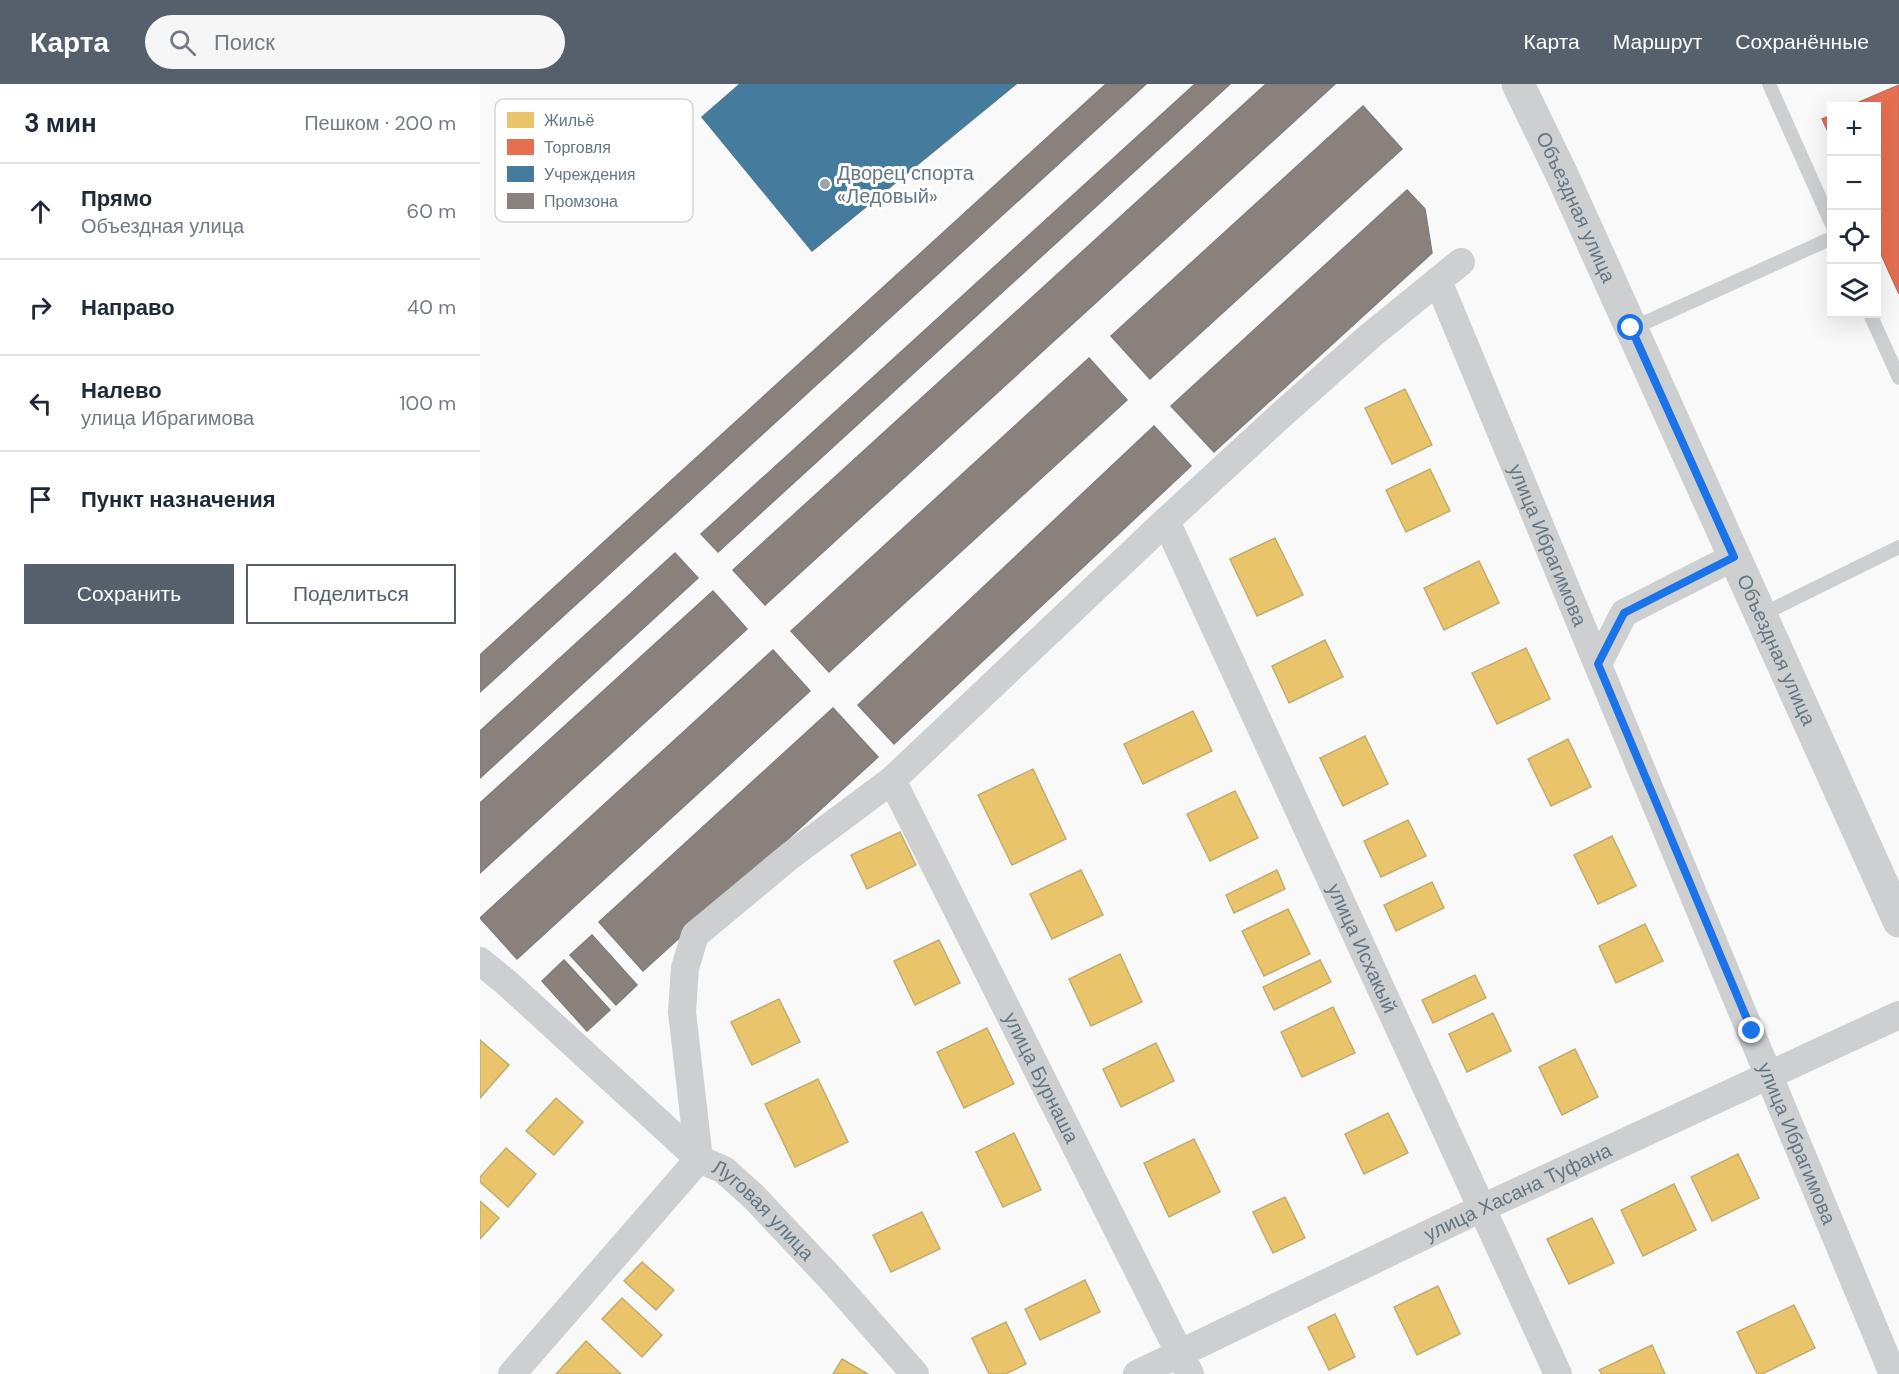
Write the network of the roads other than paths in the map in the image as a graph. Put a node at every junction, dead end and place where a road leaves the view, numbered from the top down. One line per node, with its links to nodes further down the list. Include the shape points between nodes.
1 (1518, 84): 8 (street, Объездная улица)
2 (1769, 84): 3 (lane)
3 (1827, 214)
4 (1827, 240): 8 (lane)
5 (1461, 262): 6 (street)
6 (1438, 281): 10 (street, via 1370,336); 14 (street, улица Ибрагимова)
7 (1872, 318): 9 (lane)
8 (1631, 328): 12 (street, Объездная улица)
9 (1899, 378)
10 (1166, 521): 15 (street); 21 (street, улица Исхакый)
11 (1899, 546): 13 (lane)
12 (1734, 557): 13 (street, Объездная улица); 14 (street, via 1624,613)
13 (1761, 615): 16 (street, Объездная улица)
14 (1598, 664): 19 (street, улица Ибрагимова)
15 (892, 780): 20 (street, via 790,856 695,935 685,968 682,1012); 22 (street, улица Бурнаша)
16 (1899, 921)
17 (480, 961): 20 (street)
18 (1899, 1016): 19 (street, улица Хасана Туфана)
19 (1770, 1075): 21 (street, улица Хасана Туфана); 27 (street, улица Ибрагимова)
20 (699, 1159): 23 (street, Луговая улица); 24 (street, Луговая улица, via 724,1170 754,1197)
21 (1482, 1208): 22 (street, улица Хасана Туфана); 26 (street, улица Исхакый)
22 (1185, 1364): 25 (street, улица Хасана Туфана)
23 (512, 1374)
24 (915, 1374)
25 (1137, 1374)
26 (1558, 1374)
27 (1893, 1374)

